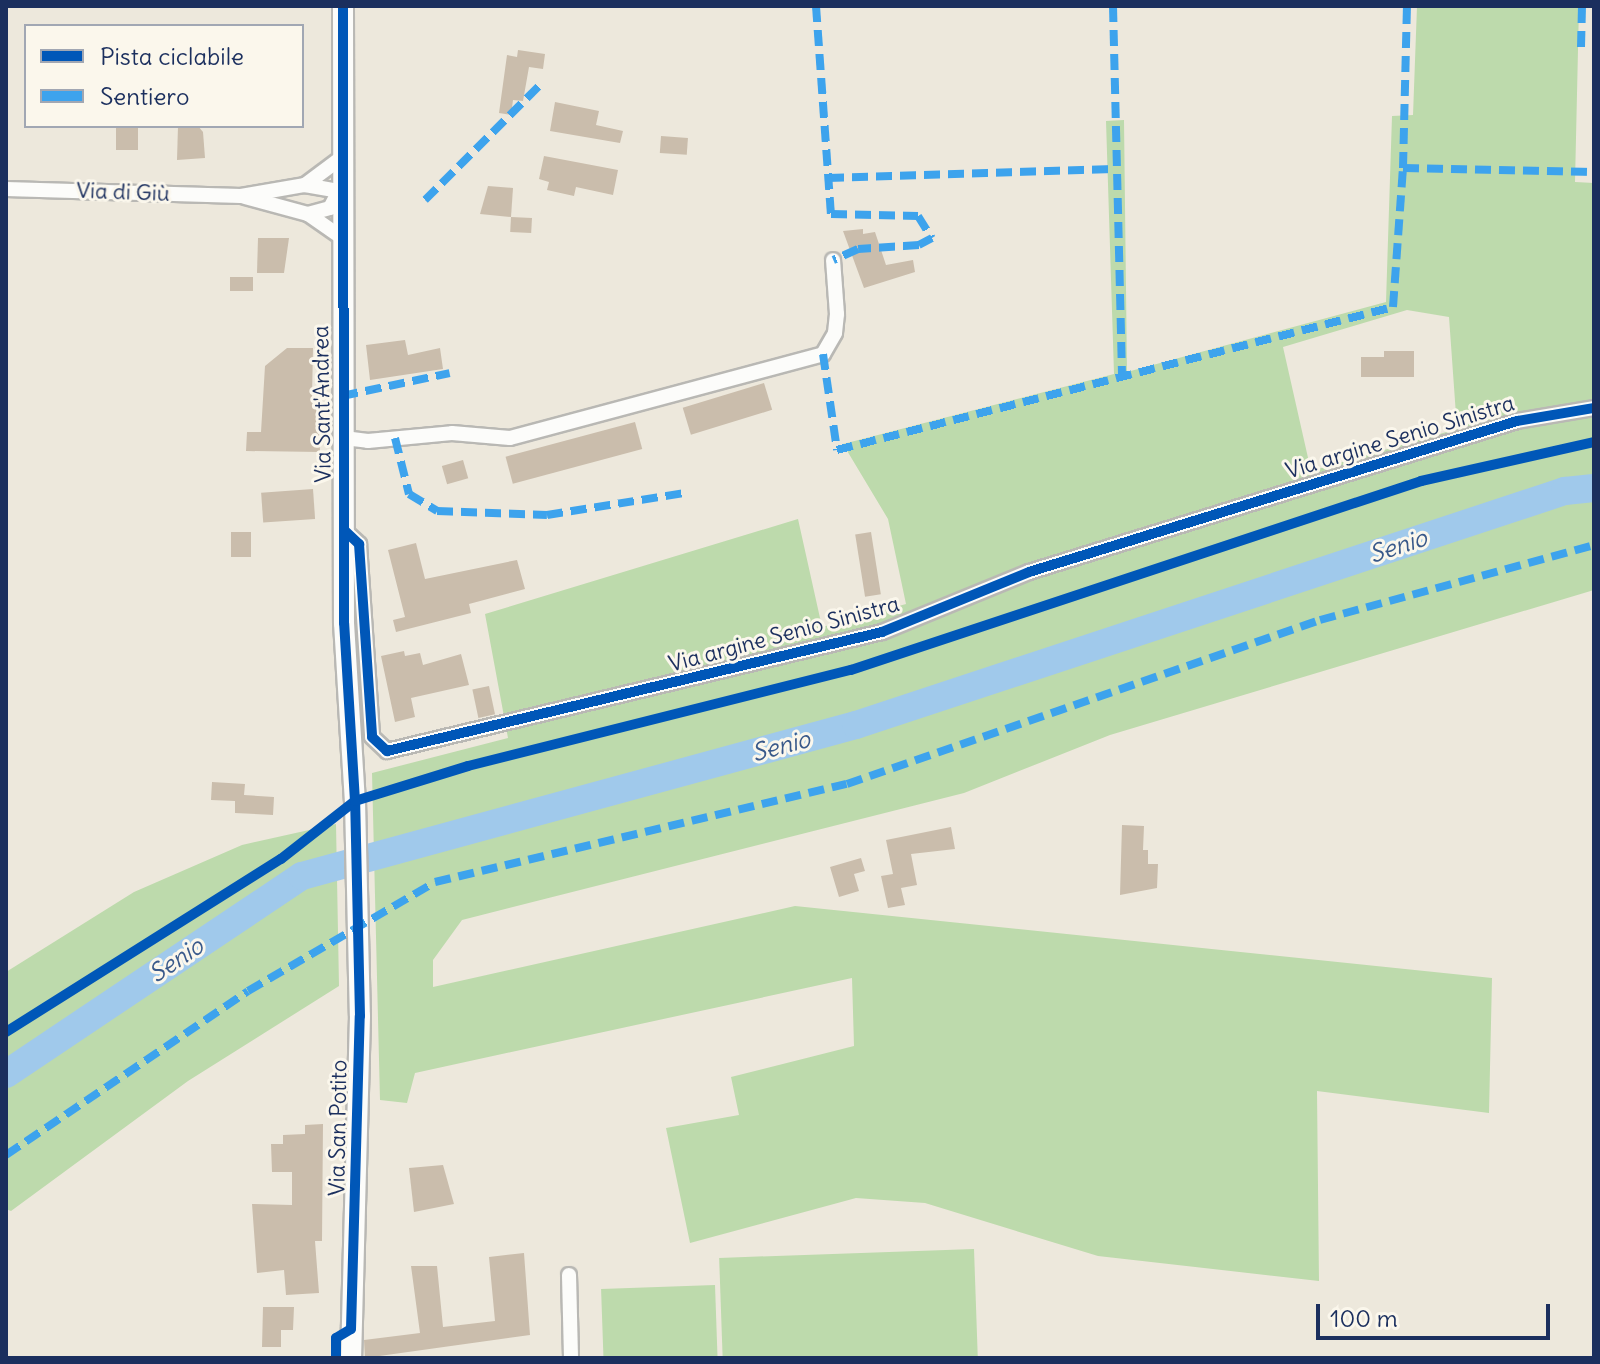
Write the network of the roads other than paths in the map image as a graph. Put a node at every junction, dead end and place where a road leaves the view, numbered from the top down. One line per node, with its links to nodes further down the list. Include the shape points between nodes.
1 (343, 6): 2 (street, Via Sant'Andrea)
2 (341, 158): 3 (street, Via di Giù); 5 (street, Via Sant'Andrea)
3 (305, 185): 5 (street, Via di Giù); 6 (street, Via di Giù)
4 (6, 189): 6 (street, Via di Giù)
5 (339, 191): 7 (street, via 330,208); 8 (street, Via Sant'Andrea)
6 (241, 196): 7 (street, Via di Giù)
7 (308, 214): 8 (street, Via di Giù)
8 (340, 236): 11 (street, Via Sant'Andrea)
9 (833, 260): 11 (street, via 835,333 823,354 510,438 452,433 368,441)
10 (1594, 408): 12 (street, Via argine Senio Sinistra, via 1517,421 1029,572 882,632 387,751 372,737 359,544)
11 (344, 438): 12 (street, Via Sant'Andrea)
12 (344, 530): 13 (street, Via Sant'Andrea)
13 (355, 801): 15 (street, Via San Potito, via 360,1016)
14 (569, 1275): 16 (street)
15 (351, 1358)
16 (571, 1358)

